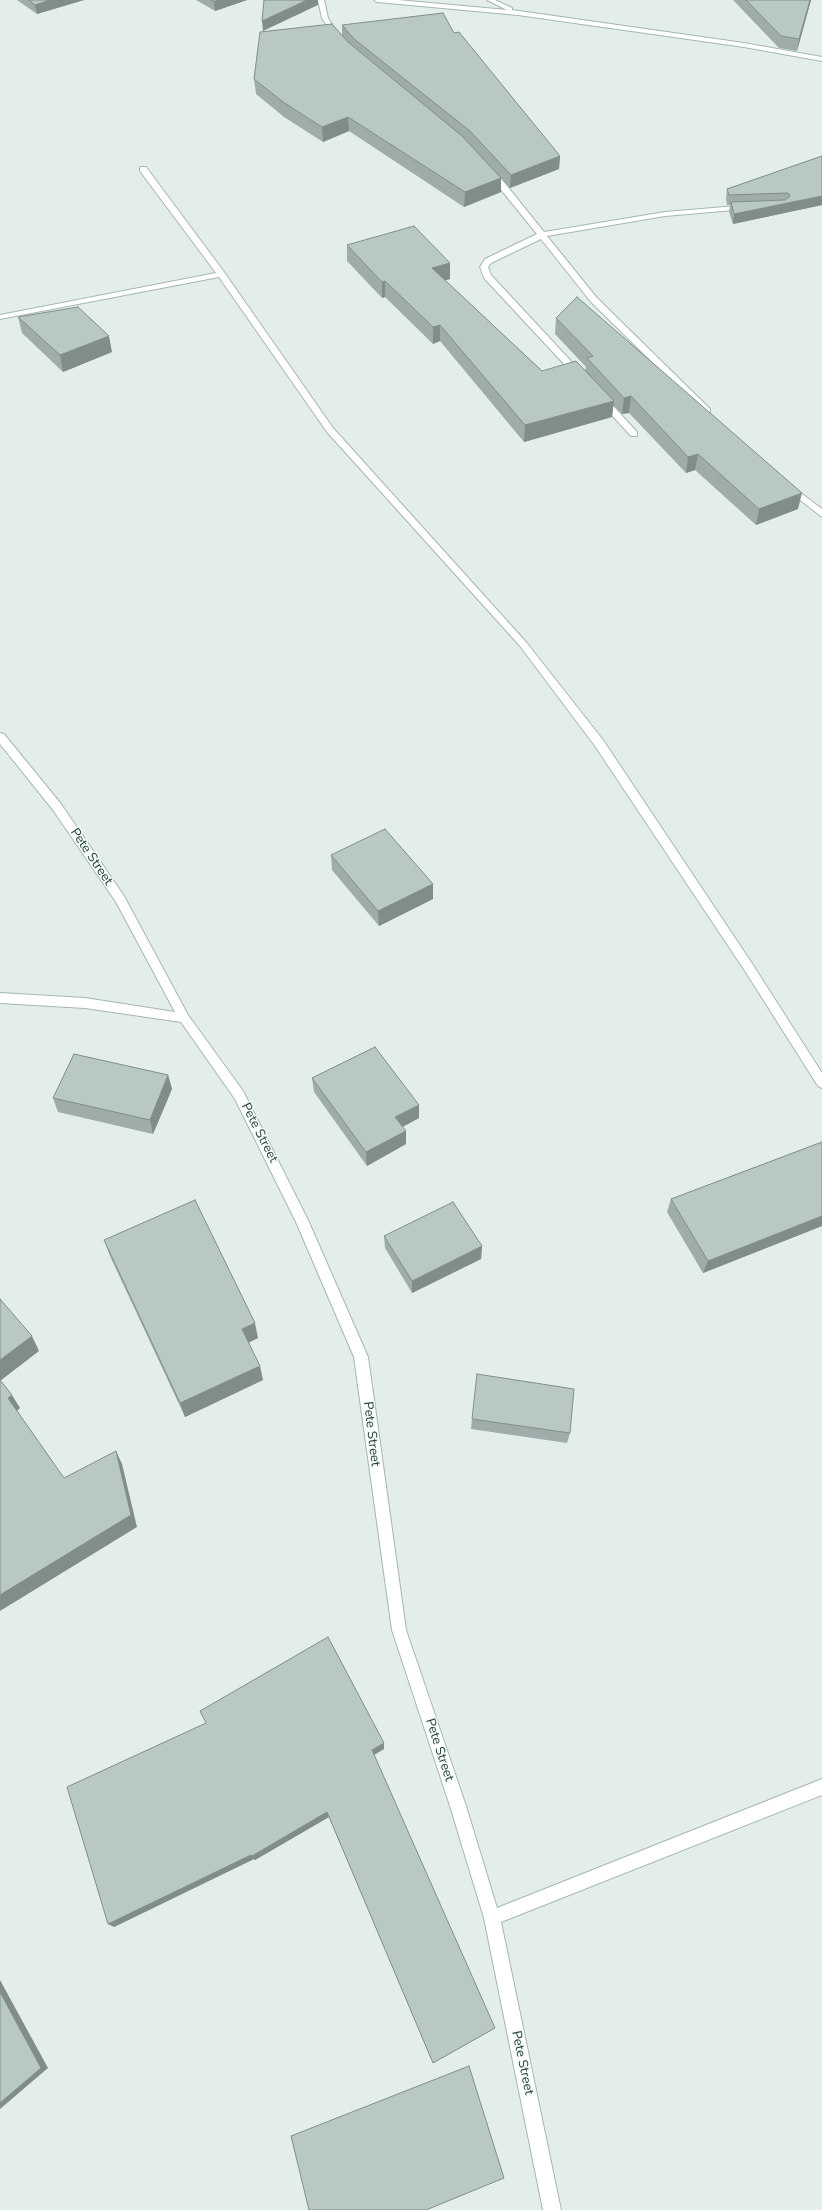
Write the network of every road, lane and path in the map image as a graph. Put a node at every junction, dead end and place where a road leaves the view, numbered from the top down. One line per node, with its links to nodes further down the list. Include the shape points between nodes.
1 (321, 0): 5 (street, via 325,18)
2 (377, 0): 4 (street)
3 (490, 0): 4 (street)
4 (518, 13): 6 (street, via 744,45)
5 (341, 43)
6 (822, 59)
7 (485, 166): 10 (street)
8 (143, 168): 11 (street)
9 (753, 207): 10 (street, via 665,214)
10 (542, 235): 13 (street, via 488,261 484,267 487,276); 15 (street, via 594,300)
11 (221, 274): 12 (street); 22 (street, via 330,430 523,644 599,743 749,968)
12 (0, 316)
13 (586, 382)
14 (597, 393): 16 (street)
15 (712, 416)
16 (634, 434)
17 (784, 482): 18 (street)
18 (822, 514)
19 (0, 737): 21 (street, Pete Street, via 57,807 120,899)
20 (0, 998): 21 (street, via 85,1003)
21 (184, 1018): 24 (street, Pete Street, via 239,1095 302,1220 361,1357 399,1630 458,1806)
22 (822, 1083)
23 (822, 1787): 24 (street)
24 (492, 1918): 25 (street, Pete Street)
25 (552, 2210)

